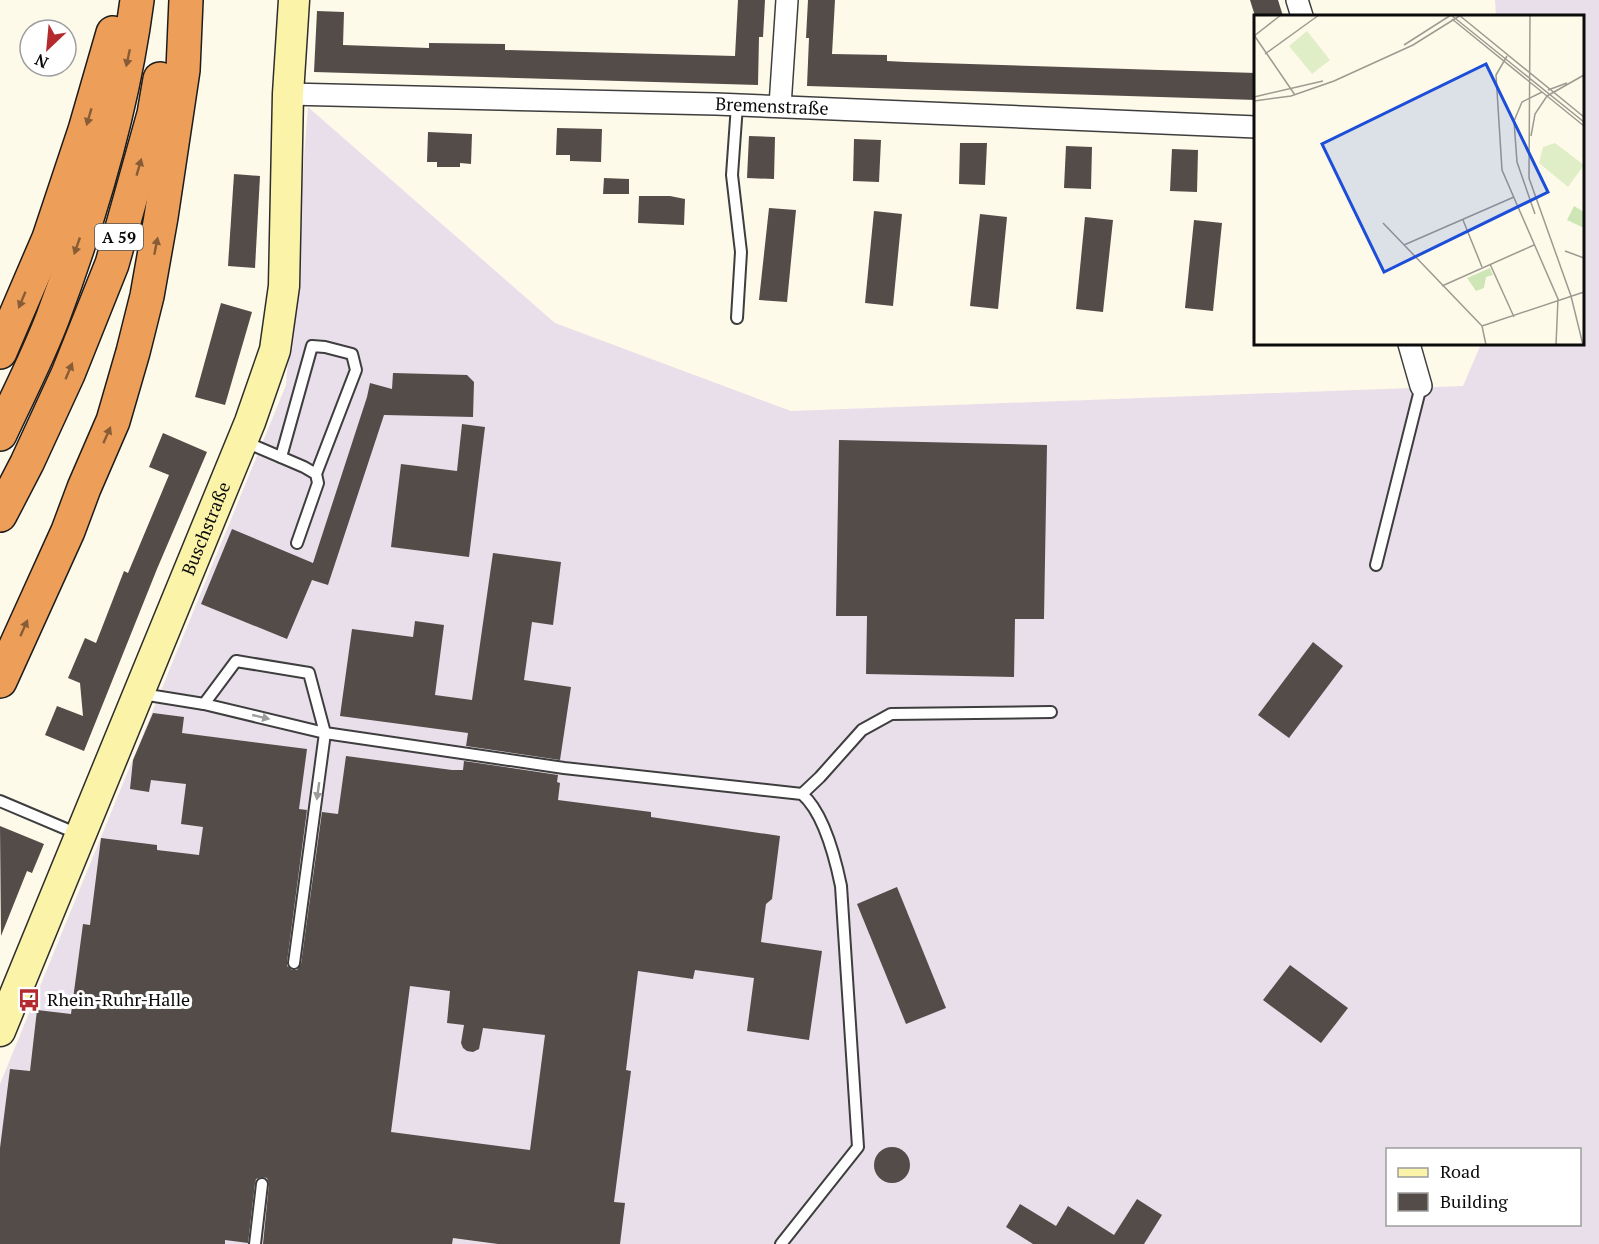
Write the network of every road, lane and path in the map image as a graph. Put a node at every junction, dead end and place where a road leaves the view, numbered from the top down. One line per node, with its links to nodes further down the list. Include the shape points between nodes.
1 (122, 0): 15 (highway, one-way to 15, via 49,238)
2 (136, 0): 17 (highway, A 59, one-way to 17, via 130,53 99,183 52,319)
3 (174, 0): 21 (highway, A 59, one-way to 3, via 68,374 112,264 154,114)
4 (186, 0): 24 (highway, one-way to 4, via 113,421 133,352 161,217 183,70)
5 (294, 0): 9 (street, Buschstraße)
6 (787, 0): 11 (street)
7 (1297, 0): 8 (street)
8 (1302, 15)
9 (288, 94): 10 (street, Bremenstraße); 18 (street, Buschstraße, via 284,286 275,350)
10 (737, 105): 11 (street, Bremenstraße); 13 (lane, via 732,175 741,252)
11 (780, 106): 12 (street, Bremenstraße)
12 (1254, 127)
13 (737, 318)
14 (1409, 345): 16 (street)
15 (0, 352)
16 (1421, 386): 23 (lane)
17 (0, 434)
18 (242, 441): 19 (lane); 25 (street, Buschstraße)
19 (281, 457): 20 (lane); 20 (lane, via 312,346 352,354 356,370)
20 (316, 474): 22 (lane, via 318,483)
21 (0, 515)
22 (297, 543)
23 (1376, 566)
24 (0, 681)
25 (139, 693): 26 (lane); 31 (street, Buschstraße)
26 (204, 704): 28 (lane, one-way to 28); 28 (lane, via 236,661 309,673)
27 (1051, 711): 29 (lane, via 891,714 862,730)
28 (325, 733): 29 (lane, via 564,768); 32 (lane, one-way to 32)
29 (802, 794): 36 (lane, via 812,802 834,854 841,886 858,1147)
30 (0, 801): 31 (lane)
31 (81, 835): 33 (street, Buschstraße, via 13,987)
32 (294, 963)
33 (0, 1031)
34 (261, 1184): 35 (lane)
35 (255, 1244)
36 (782, 1244)

